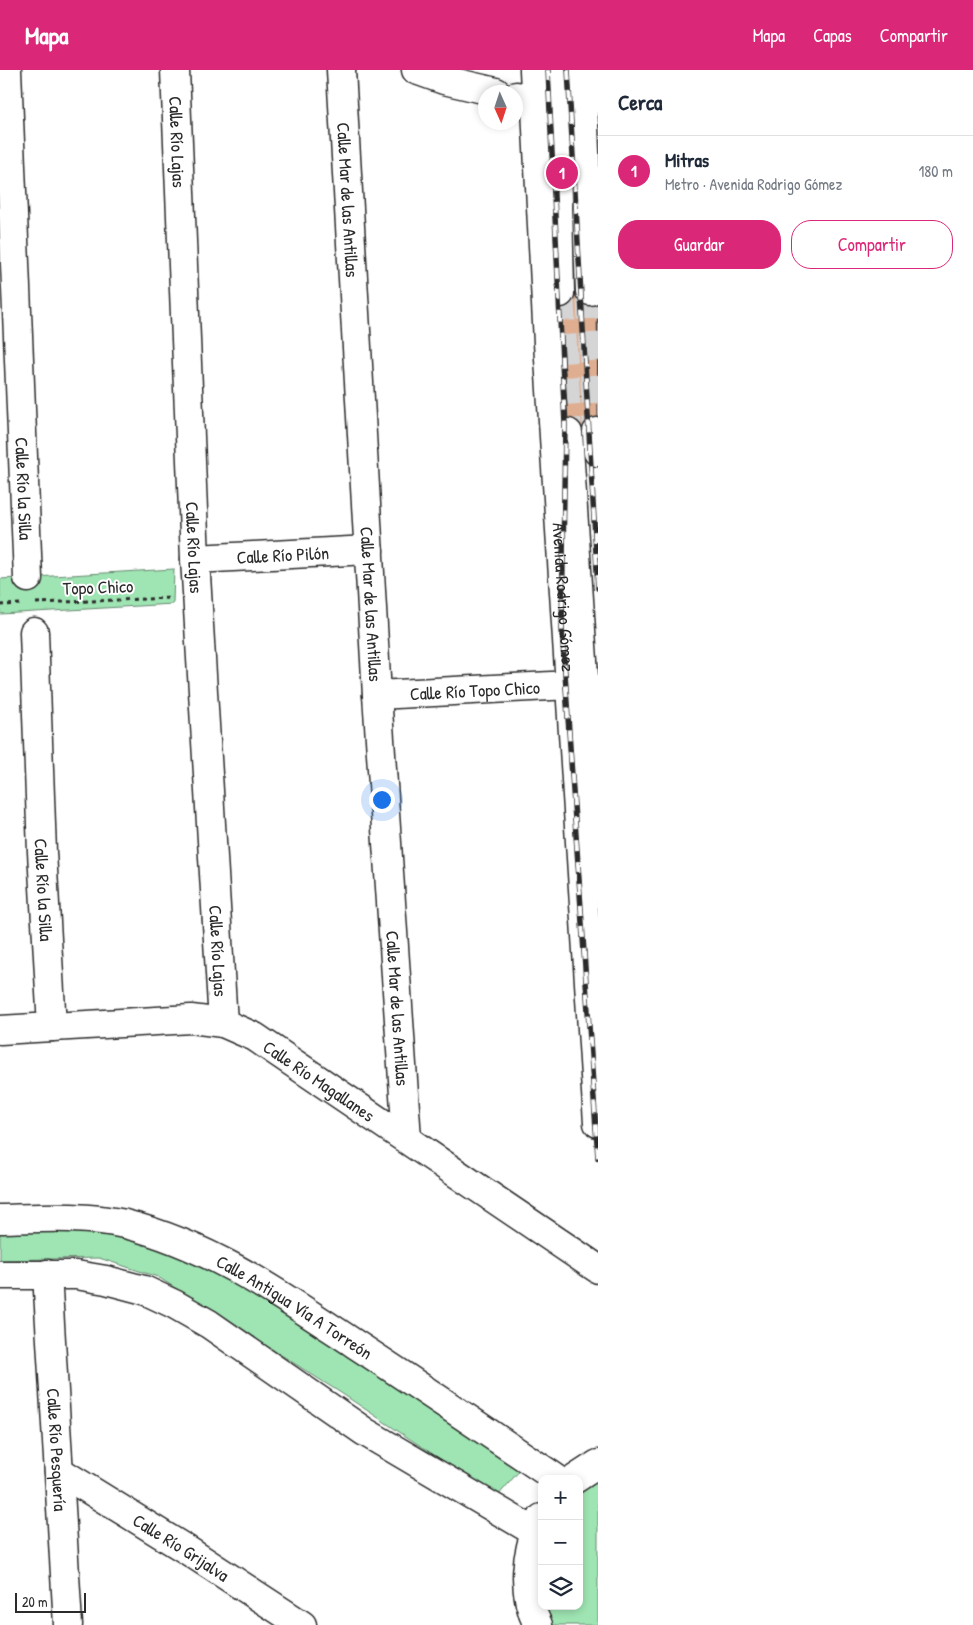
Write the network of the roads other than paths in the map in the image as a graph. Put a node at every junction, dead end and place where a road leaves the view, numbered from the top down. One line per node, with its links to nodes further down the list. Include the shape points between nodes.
1 (7, 70): 18 (street, Calle Río la Silla)
2 (176, 70): 17 (street, Calle Río Lajas)
3 (341, 70): 16 (street, Calle Mar de las Antillas)
4 (416, 70): 9 (street)
5 (534, 70): 11 (street, Avenida Rodrigo Gómez)
6 (554, 70): 14 (street)
7 (582, 70): 13 (street)
8 (596, 70): 10 (street)
9 (478, 88)
10 (598, 94): 12 (street)
11 (525, 98): 20 (street, Avenida Rodrigo Gómez, via 548,342)
12 (598, 98)
13 (590, 292)
14 (560, 293)
15 (568, 433): 22 (street)
16 (369, 550): 17 (street, Calle Río Pilón); 21 (street, Calle Mar de las Antillas)
17 (195, 559): 23 (street, Calle Río Lajas)
18 (28, 578)
19 (34, 632): 24 (street, Calle Río la Silla)
20 (570, 685): 21 (street, Calle Río Topo Chico); 26 (street, Avenida Rodrigo Gómez)
21 (377, 695): 27 (street, Calle Mar de las Antillas)
22 (598, 888)
23 (223, 1023): 24 (street, Calle Río Magallanes, via 191,1019); 27 (street, Calle Río Magallanes, via 255,1037)
24 (52, 1027): 25 (street, Calle Río Magallanes)
25 (0, 1030)
26 (598, 1123)
27 (407, 1139): 29 (street, Calle Río Magallanes)
28 (0, 1219): 34 (street, Calle Antigua Vía A Torreón, via 84,1218 124,1224 206,1252 259,1280)
29 (598, 1269)
30 (47, 1274): 31 (street); 33 (street, Calle Río Pesquería); 36 (street, via 106,1280 144,1290 174,1304 209,1324 365,1432)
31 (0, 1275)
32 (598, 1464): 35 (street)
33 (59, 1471): 38 (street, Calle Río Pesquería); 39 (street, Calle Río Grijalva)
34 (551, 1475)
35 (581, 1475)
36 (538, 1525): 37 (street, via 527,1564 528,1597)
37 (534, 1624)
38 (68, 1625)
39 (302, 1625)

